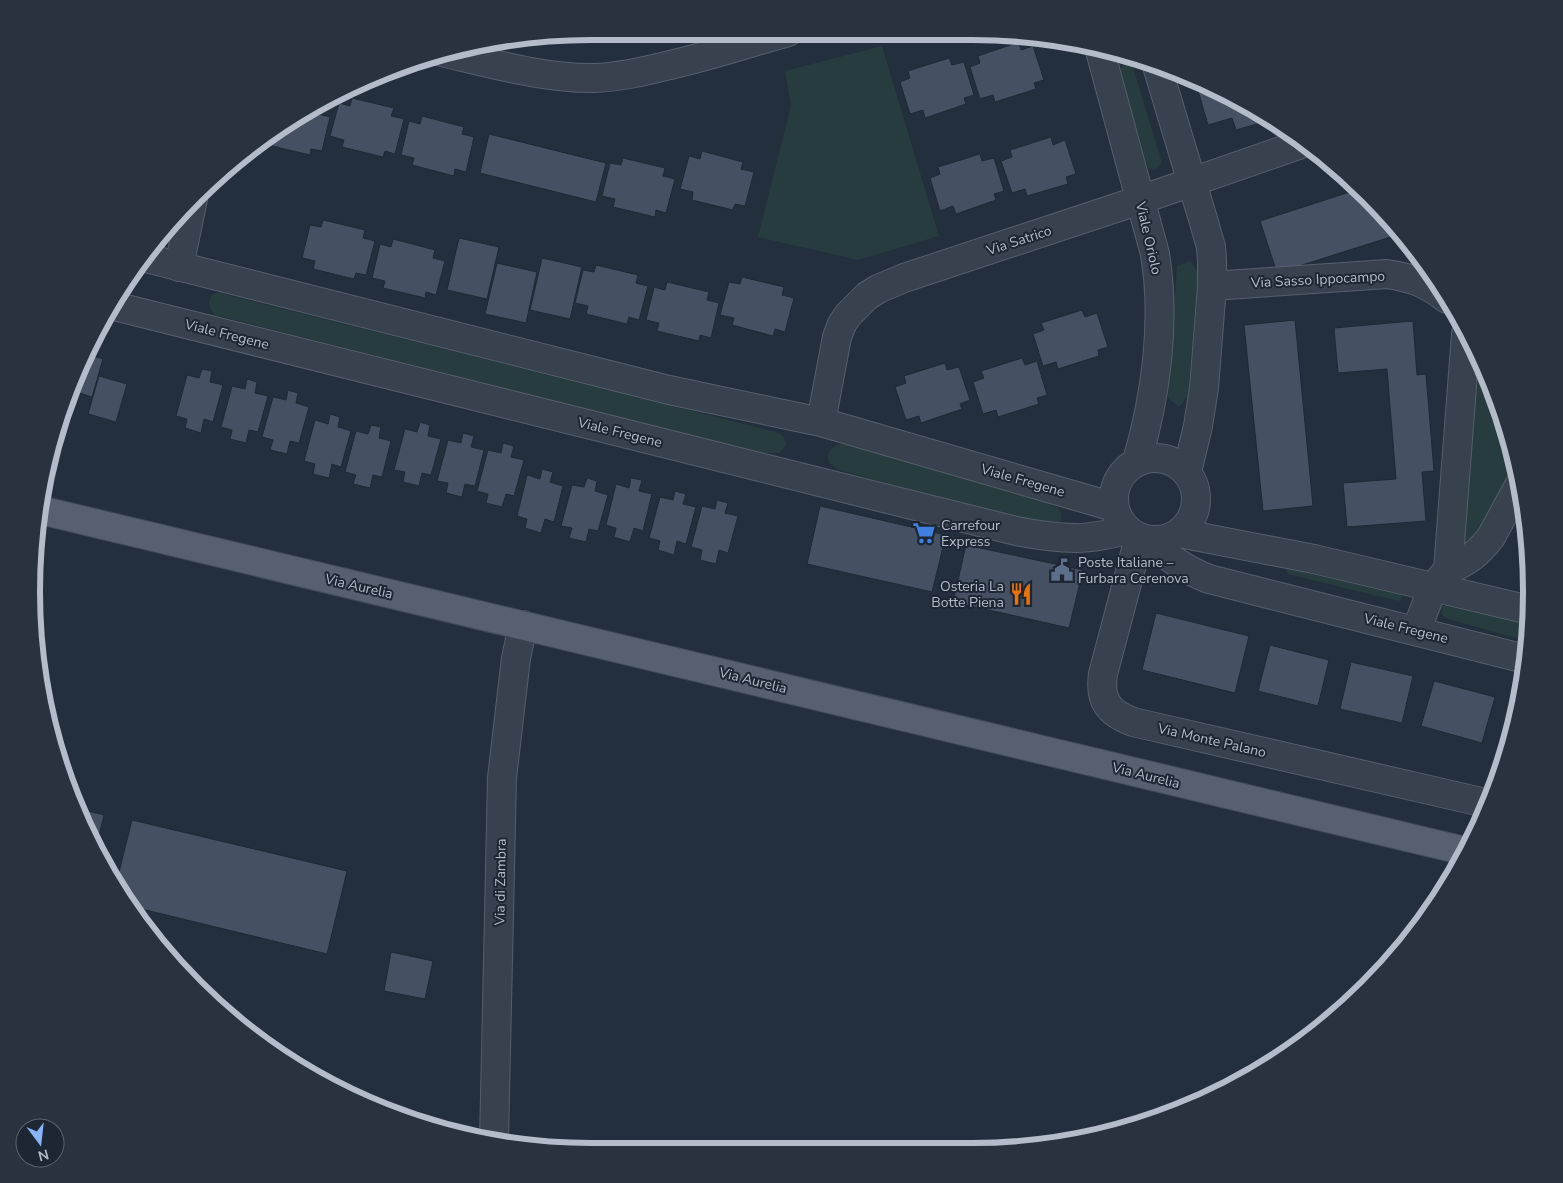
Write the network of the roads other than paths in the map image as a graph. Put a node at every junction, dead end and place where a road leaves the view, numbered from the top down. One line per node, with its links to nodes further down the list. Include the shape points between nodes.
1 (761, 40): 2 (street, via 655,69 595,78 545,74)
2 (461, 56)
3 (1101, 56): 7 (street, Viale Oriolo)
4 (1159, 73): 6 (street)
5 (1296, 146): 6 (street, Via Satrico)
6 (1192, 182): 7 (street, Via Satrico); 11 (street, via 1210,247)
7 (1140, 200): 15 (street, Via Satrico, via 904,278 867,296 848,315 837,337); 16 (street, Viale Oriolo, via 1155,254 1160,294 1153,394)
8 (190, 215): 10 (street)
9 (151, 259): 10 (street, Viale Fregene)
10 (179, 267): 15 (street, Viale Fregene, via 669,390)
11 (1212, 286): 12 (street, Via Sasso Ippocampo, via 1387,274 1414,279); 17 (street, via 1204,388)
12 (1431, 287)
13 (119, 307): 22 (street, Viale Fregene, via 1016,531 1076,538)
14 (1465, 346): 23 (street)
15 (821, 422): 19 (street, Viale Fregene)
16 (1137, 461): 17 (street, via 1164,458); 19 (street, via 1118,480 1113,494)
17 (1187, 472): 21 (street, via 1197,498 1189,524)
18 (1514, 495): 23 (street, via 1479,552)
19 (1114, 507): 22 (street, via 1119,520)
20 (46, 512): 25 (main road, Via Aurelia)
21 (1179, 534): 22 (street, via 1166,539); 23 (street)
22 (1139, 536): 26 (street, Viale Fregene, via 1174,562 1208,579); 28 (street, Via Monte Palano, via 1102,674 1103,696 1106,705 1114,712 1133,722)
23 (1440, 579): 24 (street); 26 (street)
24 (1523, 607)
25 (523, 625): 29 (main road, Via Aurelia); 30 (street, Via di Zambra, via 502,778)
26 (1416, 631): 27 (street, Viale Fregene)
27 (1519, 657)
28 (1481, 802)
29 (1458, 850)
30 (494, 1134)

